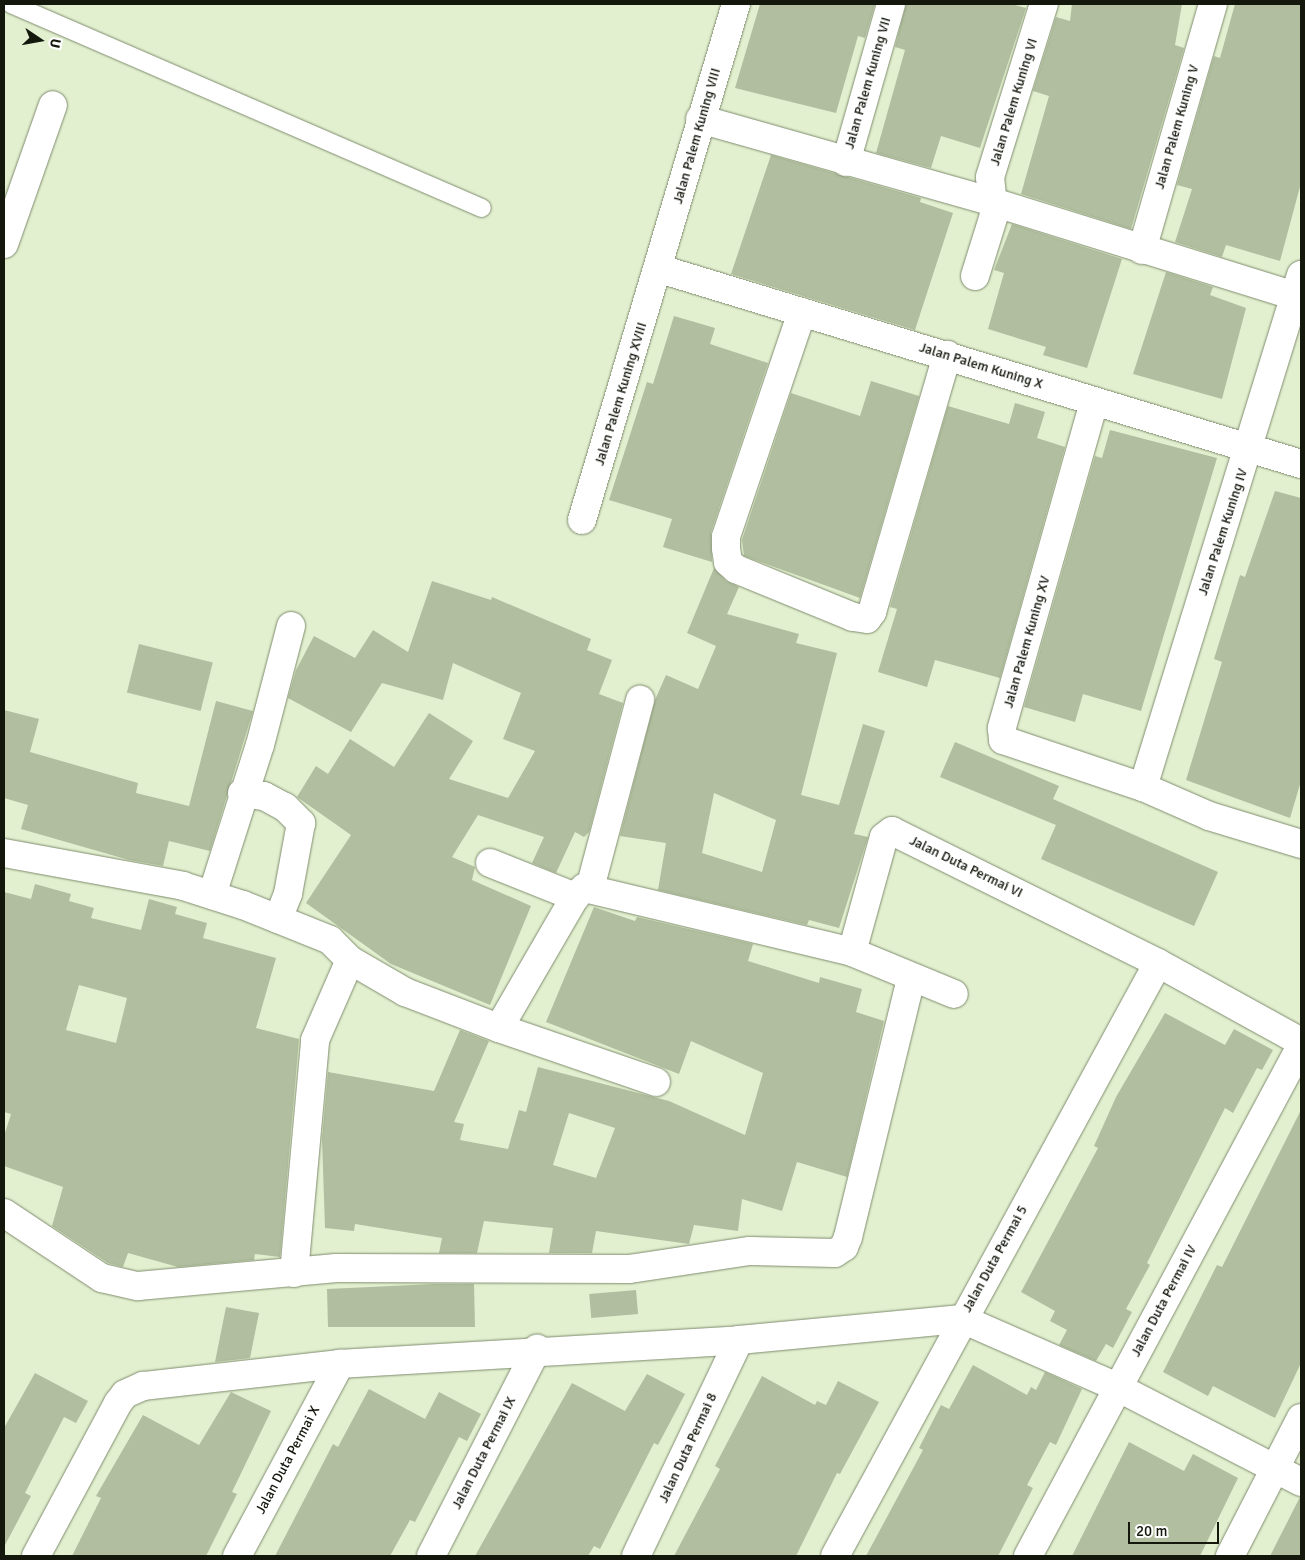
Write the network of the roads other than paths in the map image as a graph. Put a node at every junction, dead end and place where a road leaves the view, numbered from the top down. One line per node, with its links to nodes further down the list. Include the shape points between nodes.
1 (10, 4): 10 (lane)
2 (736, 4): 7 (street, Jalan Palem Kuning VIII)
3 (891, 4): 8 (street, Jalan Palem Kuning VII)
4 (1044, 4): 9 (street, Jalan Palem Kuning VI, via 990,177)
5 (1213, 4): 12 (street, Jalan Palem Kuning V)
6 (53, 105): 11 (street)
7 (700, 119): 8 (street); 13 (street, Jalan Palem Kuning VIII)
8 (846, 162): 9 (street)
9 (993, 202): 12 (street); 14 (street, Jalan Palem Kuning VI, via 991,229)
10 (482, 208)
11 (4, 244)
12 (1142, 250): 15 (street)
13 (660, 268): 16 (street, Jalan Palem Kuning X); 21 (street, Jalan Palem Kuning XVIII)
14 (975, 276)
15 (1299, 290): 19 (street, Jalan Palem Kuning IV)
16 (802, 312): 17 (street, Jalan Palem Kuning X); 17 (street, via 726,537 728,562 736,569 853,617 867,619 872,612)
17 (947, 355): 18 (street, Jalan Palem Kuning X)
18 (1094, 402): 19 (street, Jalan Palem Kuning X); 24 (street, Jalan Palem Kuning XV, via 1002,736 1008,745)
19 (1250, 450): 20 (street, Jalan Palem Kuning X); 24 (street, Jalan Palem Kuning IV)
20 (1301, 464)
21 (582, 520)
22 (291, 626): 25 (street, via 260,745)
23 (640, 700): 29 (street)
24 (1142, 787): 26 (street, Jalan Palem Kuning XV, via 1210,816)
25 (242, 793): 30 (street); 31 (street, via 264,796 285,807 301,823 288,894)
26 (1300, 837)
27 (4, 853): 30 (street)
28 (490, 863): 29 (street)
29 (582, 892): 32 (street); 37 (street)
30 (212, 895): 31 (street)
31 (278, 919): 33 (street, via 330,940)
32 (852, 952): 34 (street, Jalan Duta Permai VI, via 889,830); 35 (street)
33 (350, 960): 37 (street, via 405,992); 42 (street, via 315,1040)
34 (1158, 962): 38 (street); 43 (street, Jalan Duta Permai 5)
35 (911, 978): 36 (street); 42 (street, via 848,1238 844,1248 835,1253 750,1251 629,1269 336,1268)
36 (954, 994)
37 (500, 1028): 40 (street)
38 (1301, 1042)
39 (1301, 1046): 47 (street, Jalan Duta Permai IV)
40 (656, 1082)
41 (4, 1213): 42 (street, via 102,1278 122,1284 138,1286)
42 (294, 1273)
43 (962, 1319): 44 (street); 47 (street); 55 (street, Jalan Duta Permai 5)
44 (739, 1340): 45 (street); 54 (street, Jalan Duta Permai 8)
45 (537, 1350): 46 (street); 53 (street, Jalan Duta Permai IX)
46 (340, 1364): 51 (street, via 143,1386 125,1394); 52 (street, Jalan Duta Permai X)
47 (1117, 1387): 49 (street); 56 (street, Jalan Duta Permai IV)
48 (1301, 1418): 49 (street)
49 (1275, 1469): 50 (street); 57 (street)
50 (1301, 1482)
51 (36, 1556)
52 (237, 1556)
53 (431, 1556)
54 (636, 1556)
55 (835, 1556)
56 (1028, 1556)
57 (1230, 1556)

